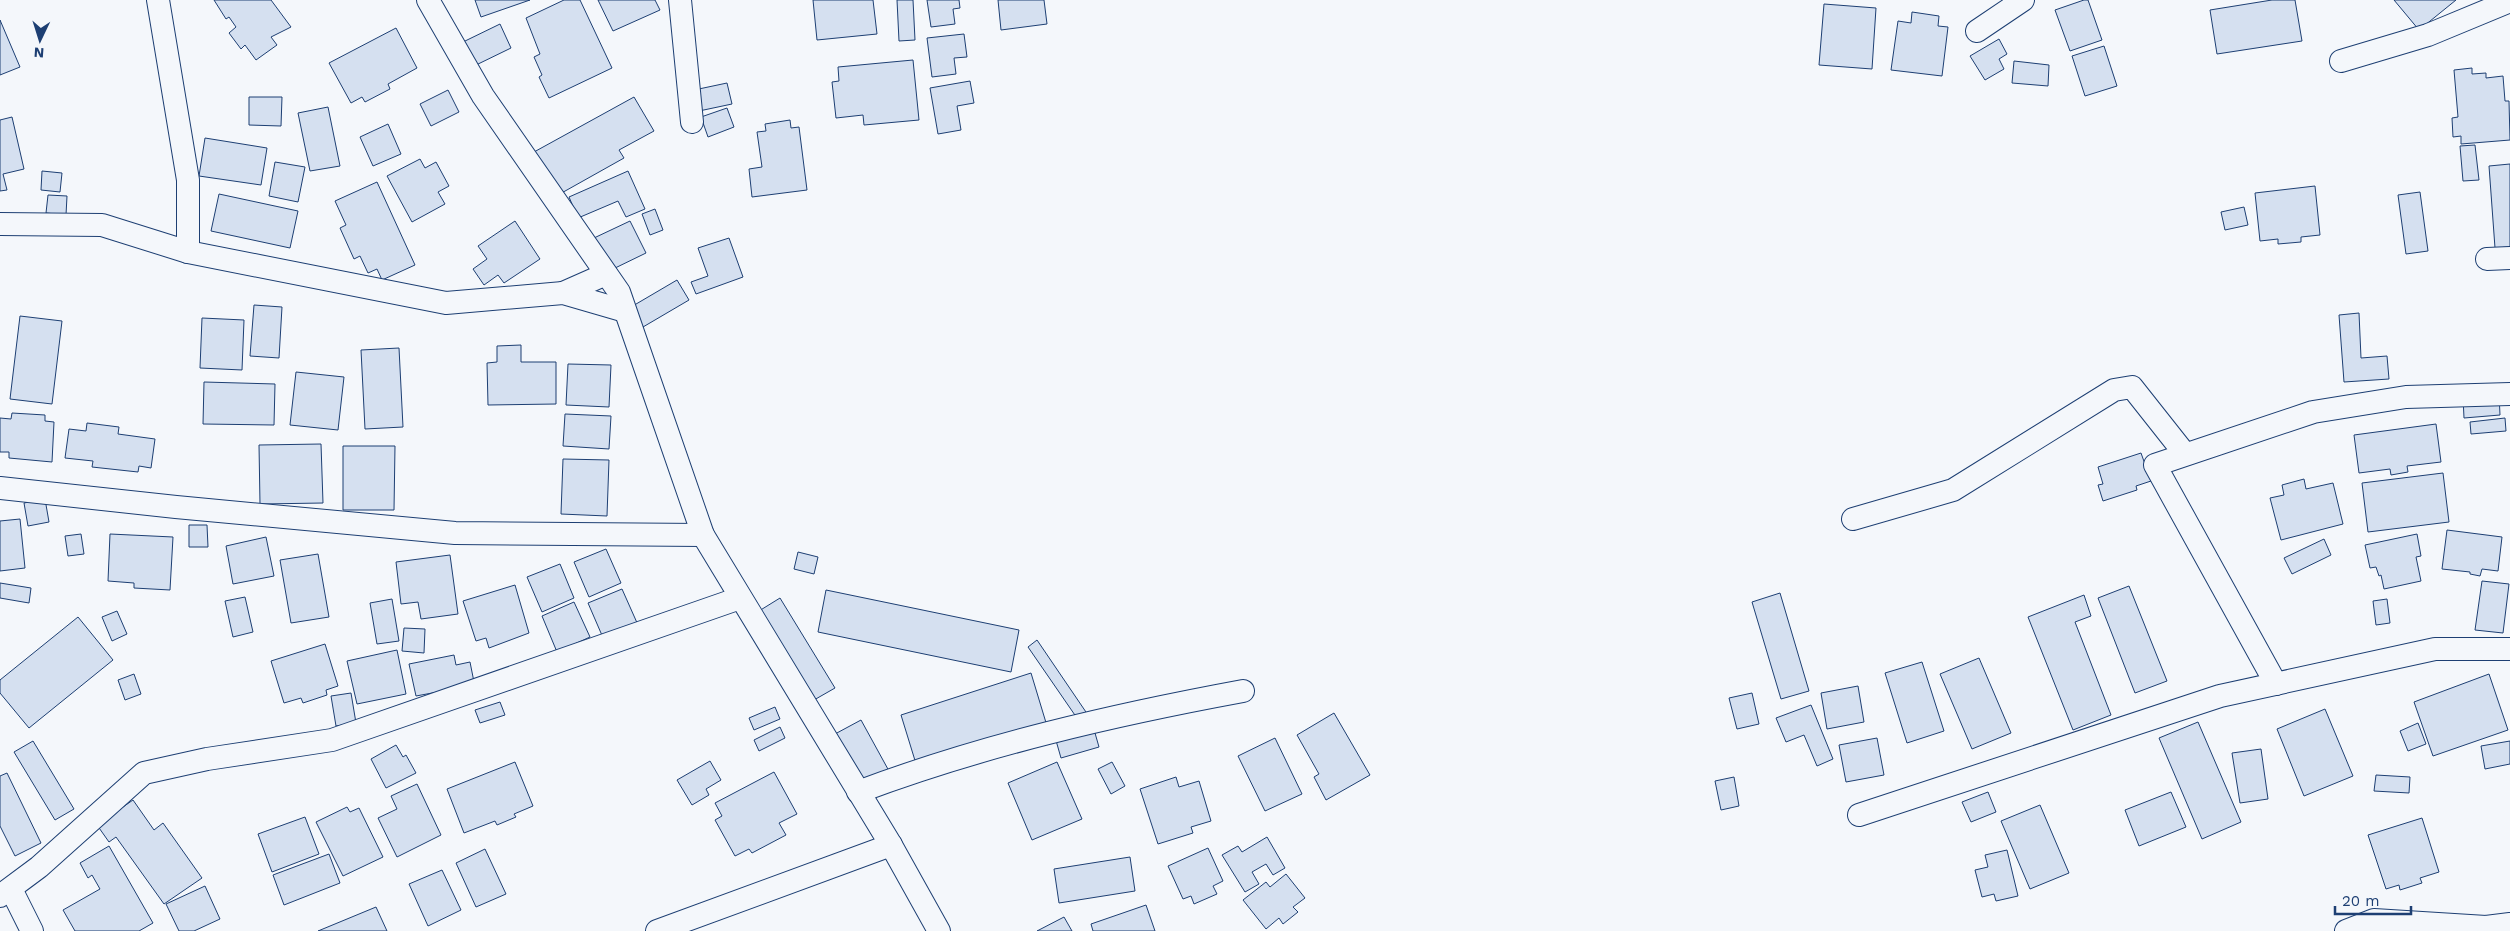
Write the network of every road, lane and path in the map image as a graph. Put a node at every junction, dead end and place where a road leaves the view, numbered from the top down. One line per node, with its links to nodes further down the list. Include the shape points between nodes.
1 (158, 0): 10 (street, via 188,180)
2 (428, 0): 13 (street, via 483,96)
3 (680, 0): 8 (street)
4 (2024, 0): 6 (street)
5 (2510, 0): 7 (street, via 2428,35)
6 (1977, 31)
7 (2341, 61)
8 (692, 122)
9 (0, 224): 10 (street, via 102,225)
10 (188, 252): 14 (street, via 446,303)
11 (2510, 258): 12 (street)
12 (2487, 259)
13 (606, 274): 14 (street); 15 (street, via 619,292)
14 (563, 293): 15 (street)
15 (625, 311): 20 (street)
16 (2510, 394): 17 (street, via 2406,398 2313,412)
17 (2185, 454): 19 (street, via 2132,387 2114,390 1953,490); 23 (street, via 2155,465)
18 (0, 488): 20 (street, via 455,533)
19 (1853, 519)
20 (703, 535): 21 (street)
21 (740, 598): 25 (street); 28 (street, via 332,740 144,772 39,867)
22 (2510, 649): 23 (street, via 2435,649)
23 (2276, 684): 26 (street, via 2220,696)
24 (1243, 691): 25 (street, via 1140,710 1045,734 917,770)
25 (858, 792): 27 (street)
26 (1859, 815)
27 (891, 845): 31 (street); 32 (street)
28 (5, 893): 30 (street)
29 (2510, 924): 33 (street, via 2486,928 2374,920)
30 (32, 931)
31 (657, 931)
32 (939, 931)
33 (2346, 931)

